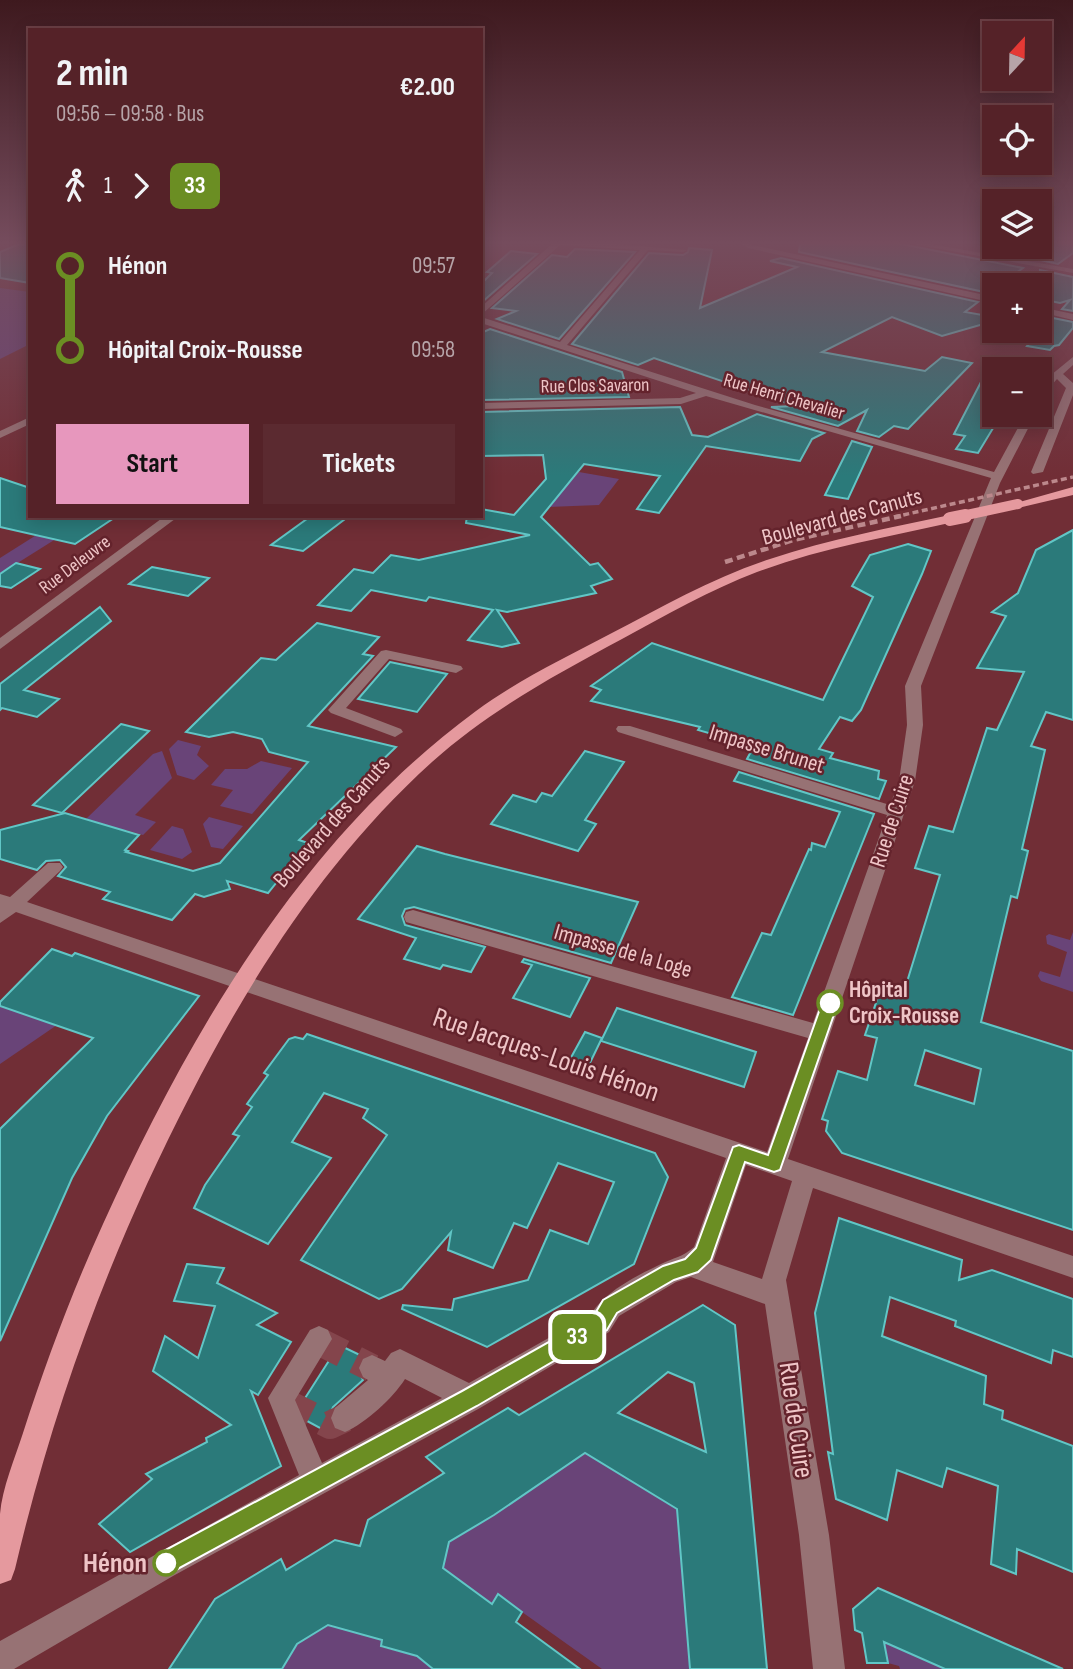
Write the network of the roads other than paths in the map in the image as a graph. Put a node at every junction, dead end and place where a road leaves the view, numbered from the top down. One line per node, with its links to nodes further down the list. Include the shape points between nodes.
1 (584, 320): 3 (street)
2 (483, 321): 3 (street, Rue Henri Chevalier)
3 (563, 344): 7 (street, Rue Henri Chevalier)
4 (1073, 360): 5 (street)
5 (1057, 374): 6 (street); 12 (street, via 1071,387)
6 (1052, 378)
7 (708, 393): 8 (street, Rue Clos Savaron, via 681,401); 13 (street, Rue Henri Chevalier)
8 (483, 406)
9 (28, 421): 11 (street)
10 (1024, 427): 13 (street, Rue de Cuire)
11 (0, 435)
12 (1037, 472)
13 (998, 477): 20 (street, Rue de Cuire, via 913,687 907,782)
14 (1073, 491): 24 (main road, Boulevard des Canuts, bridge, via 792,555 672,606 517,690 476,718 383,799 301,896)
15 (170, 518): 16 (street, Rue Deleuvre)
16 (0, 645)
17 (456, 669): 19 (street, via 386,654 336,710)
18 (624, 729): 20 (street, Impasse Brunet)
19 (395, 732)
20 (896, 812): 25 (street, Rue de Cuire)
21 (54, 867): 22 (street)
22 (5, 907): 24 (street, Rue Jacques-Louis Hénon)
23 (413, 917): 25 (street, Impasse de la Loge)
24 (241, 982): 26 (street, Rue Jacques-Louis Hénon); 36 (main road, Boulevard des Canuts, via 192,1068 108,1240 63,1352)
25 (820, 1033): 27 (street, Rue de Cuire)
26 (739, 1153): 27 (street, Rue Jacques-Louis Hénon); 29 (street, via 704,1254)
27 (774, 1164): 28 (street, Rue Jacques-Louis Hénon)
28 (805, 1175): 30 (street, Rue Jacques-Louis Hénon); 31 (street, Rue de Cuire, via 774,1280)
29 (691, 1266): 31 (street); 33 (street, via 670,1272 610,1307 600,1323)
30 (1073, 1267)
31 (775, 1296): 38 (street, Rue de Cuire, via 814,1535)
32 (319, 1339): 35 (street, via 281,1398)
33 (470, 1398): 34 (street, via 387,1369); 35 (street)
34 (345, 1418)
35 (316, 1482): 37 (street, via 162,1564)
36 (0, 1569)
37 (0, 1661)
38 (828, 1669)

